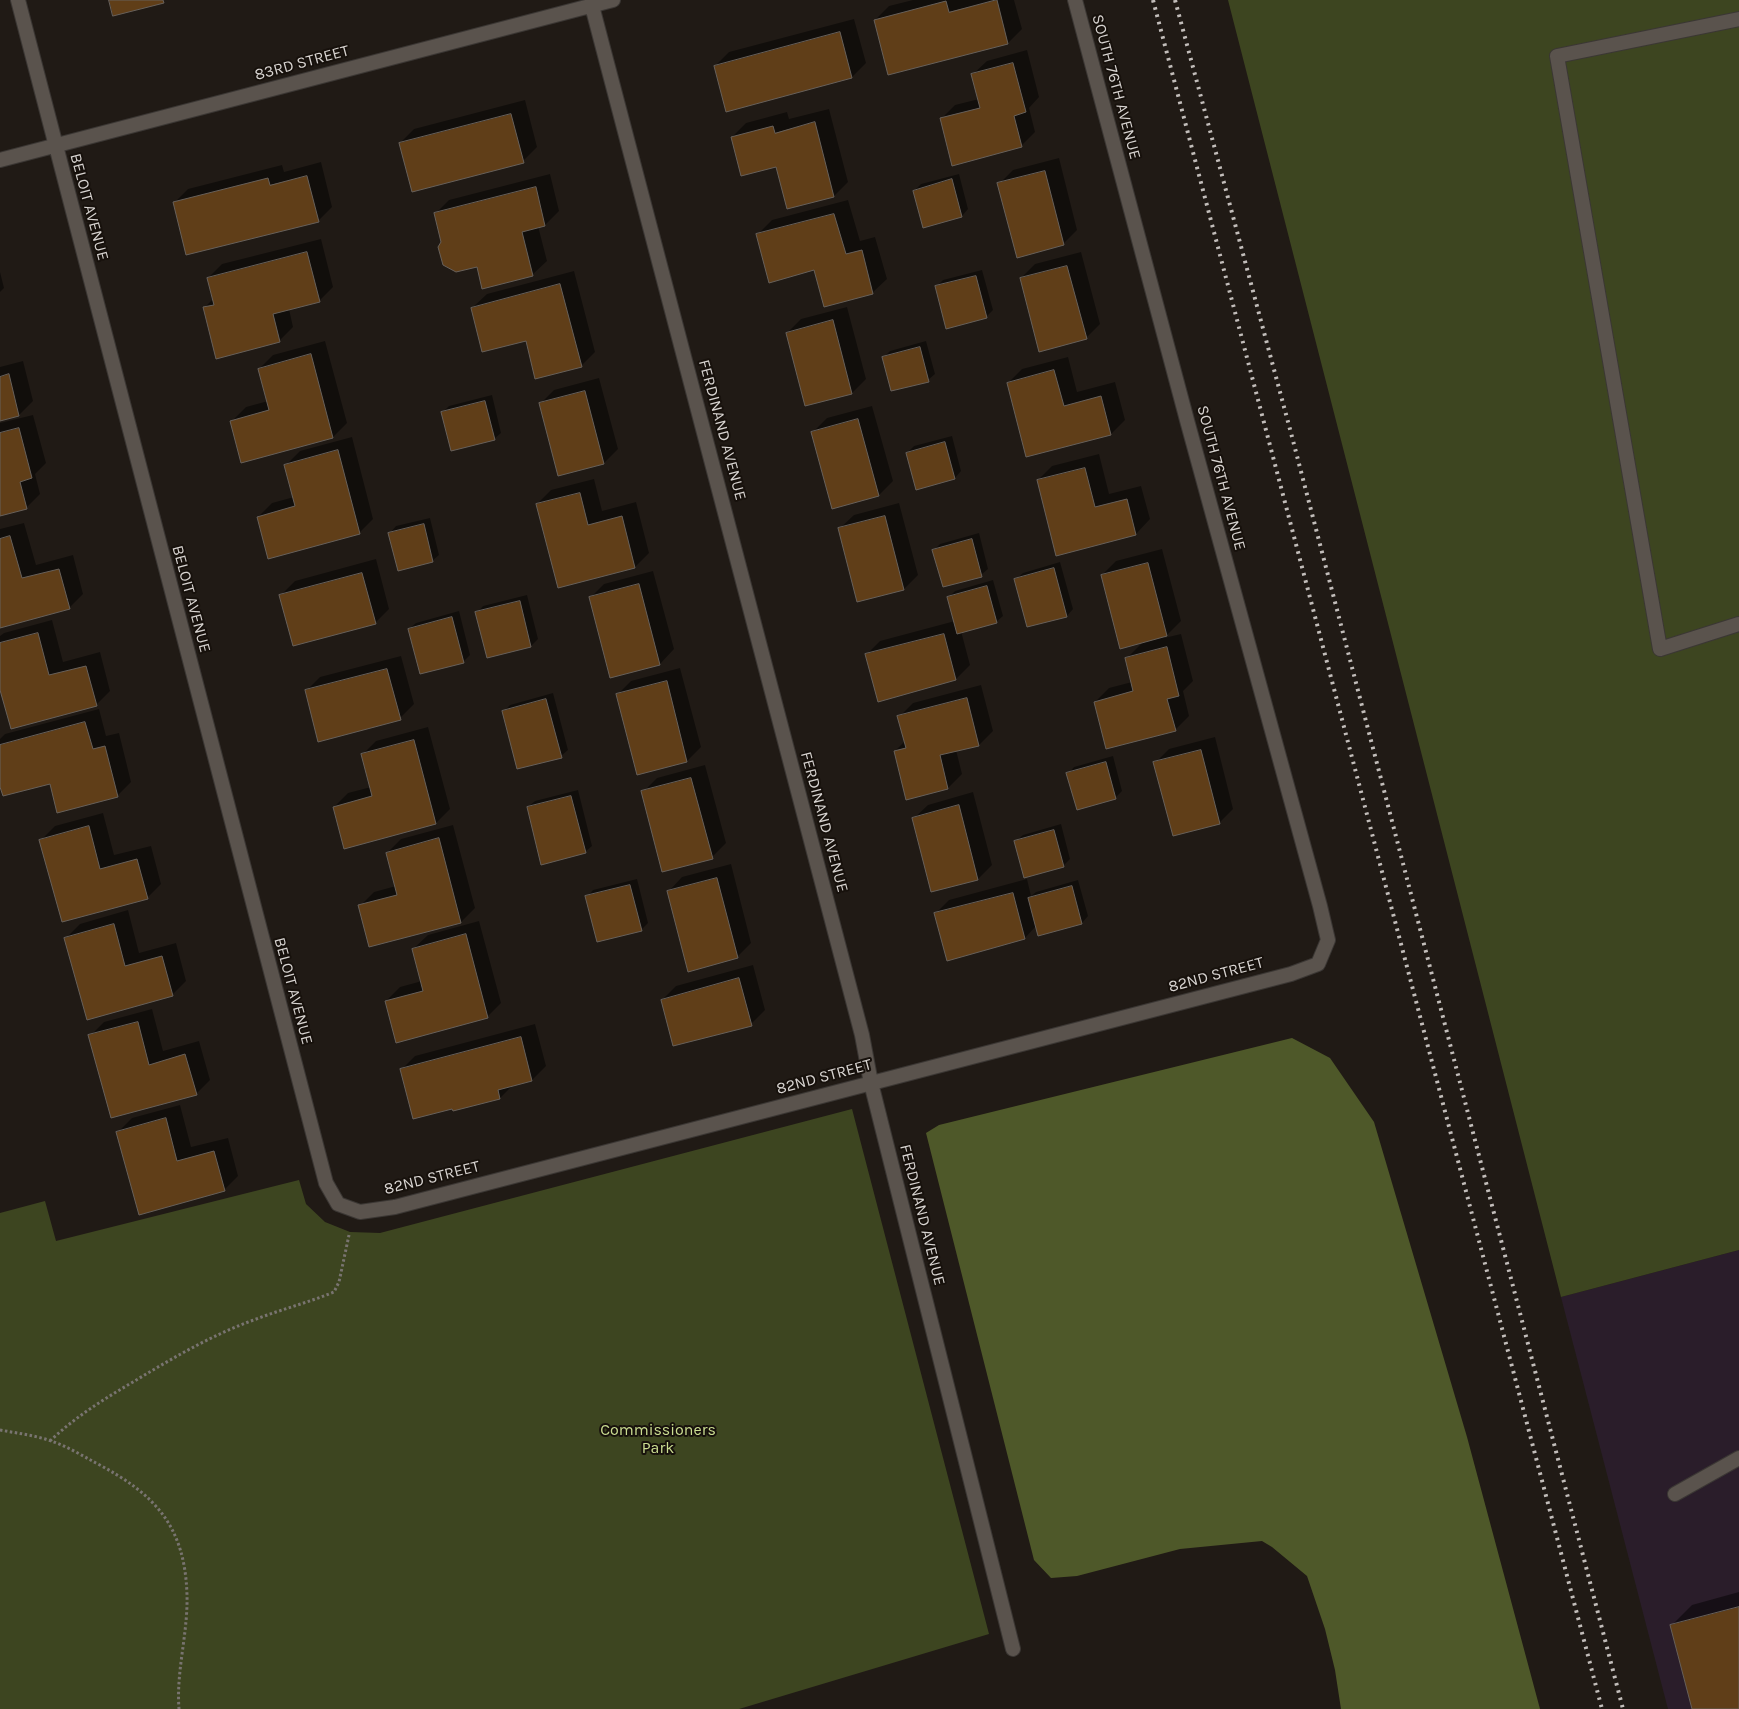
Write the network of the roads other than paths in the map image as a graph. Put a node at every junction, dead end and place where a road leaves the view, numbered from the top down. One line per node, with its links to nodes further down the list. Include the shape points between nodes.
1 (18, 0): 6 (street, BELOIT AVENUE)
2 (613, 0): 4 (street, 83RD STREET)
3 (1075, 0): 9 (street, SOUTH 76TH AVENUE, via 1320,906 1328,940)
4 (592, 6): 6 (street, 83RD STREET); 10 (street, FERDINAND AVENUE, via 862,1035)
5 (1739, 18): 8 (street, via 1558,56 1660,649)
6 (55, 146): 7 (street, 83RD STREET); 11 (street, BELOIT AVENUE, via 326,1184)
7 (0, 160)
8 (1739, 624)
9 (1318, 964): 10 (street, 82ND STREET, via 1291,974)
10 (871, 1083): 11 (street, 82ND STREET, via 395,1207 360,1212); 14 (street, FERDINAND AVENUE)
11 (338, 1204)
12 (1739, 1458): 13 (street)
13 (1675, 1494)
14 (1013, 1648)

